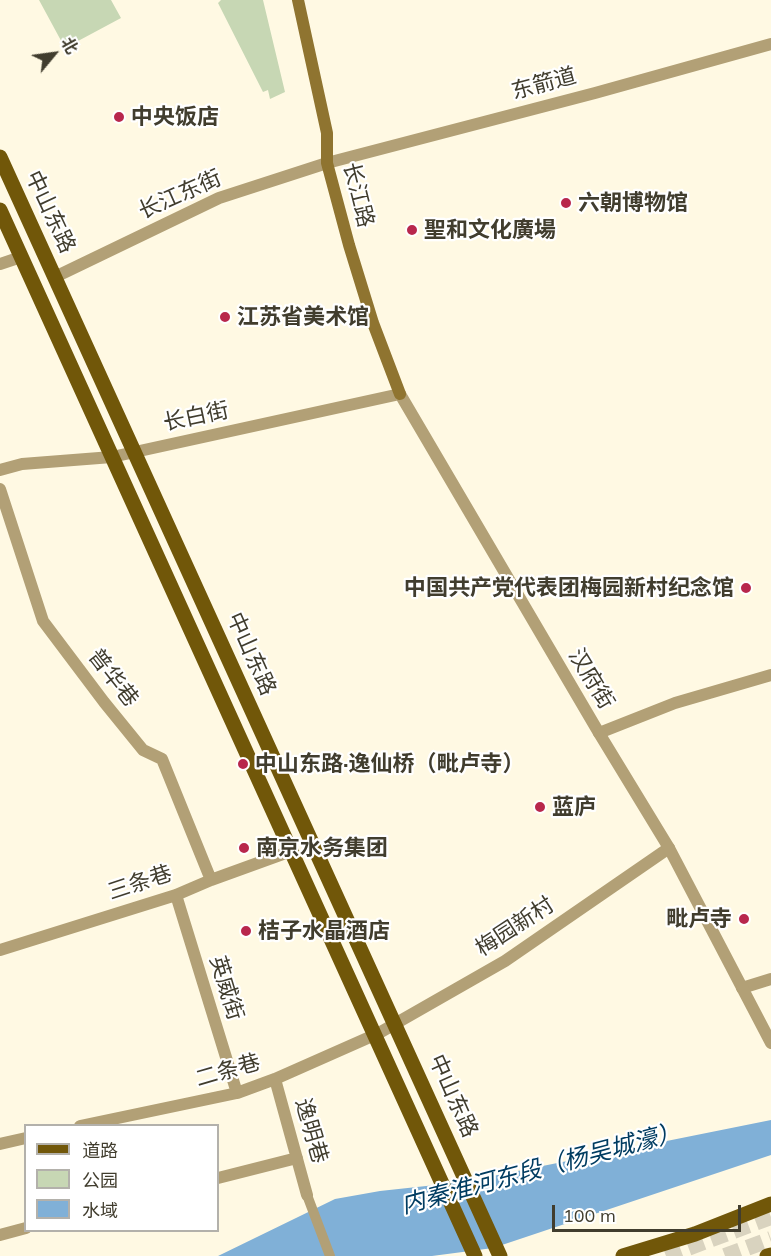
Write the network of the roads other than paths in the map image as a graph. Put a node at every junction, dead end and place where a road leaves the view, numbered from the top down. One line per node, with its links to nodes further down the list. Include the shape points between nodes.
1 (298, 0): 4 (main road, 长江路, via 327,133)
2 (771, 44): 4 (street, 东箭道)
3 (0, 157): 8 (main road, 中山东路)
4 (327, 163): 8 (street, 长江东街, via 219,198); 9 (main road, 长江路, via 359,278)
5 (0, 210): 6 (main road, 中山东路)
6 (21, 257): 7 (street); 11 (main road, 中山东路)
7 (0, 264)
8 (55, 277): 10 (main road, 中山东路)
9 (400, 394): 10 (street, 长白街); 15 (street, 汉府街)
10 (134, 452): 11 (street, 长白街); 23 (main road, 中山东路)
11 (112, 457): 12 (street, 长白街, via 22,464); 17 (main road, 中山东路)
12 (0, 470)
13 (0, 489): 18 (street, 普华巷, via 43,621 144,750 162,759)
14 (771, 675): 15 (street, via 675,703)
15 (599, 733): 16 (street, 汉府街)
16 (669, 848): 22 (street, 汉府街); 23 (street, 梅园新村, via 505,961)
17 (291, 851): 18 (street, 三条巷); 24 (main road, 中山东路)
18 (211, 880): 19 (street, 三条巷)
19 (176, 895): 20 (street, 三条巷); 27 (street, 英威街)
20 (1, 947)
21 (771, 979): 22 (street)
22 (742, 988): 25 (street, 汉府街)
23 (395, 1023): 24 (street, 梅园新村); 40 (main road, 中山东路)
24 (377, 1034): 26 (street, 二条巷); 39 (main road, 中山东路)
25 (771, 1043)
26 (275, 1079): 27 (street, 二条巷); 31 (street, 逸明巷)
27 (237, 1093): 28 (street, 二条巷)
28 (85, 1124)
29 (24, 1138): 30 (street)
30 (0, 1144)
31 (297, 1158): 32 (street); 33 (street, 逸明巷)
32 (219, 1178)
33 (307, 1195): 38 (street)
34 (771, 1204): 36 (main road)
35 (24, 1229): 37 (street)
36 (695, 1234): 41 (main road); 42 (main road, via 674,1247)
37 (0, 1235)
38 (330, 1256)
39 (475, 1256)
40 (500, 1256)
41 (623, 1256)
42 (670, 1256)

